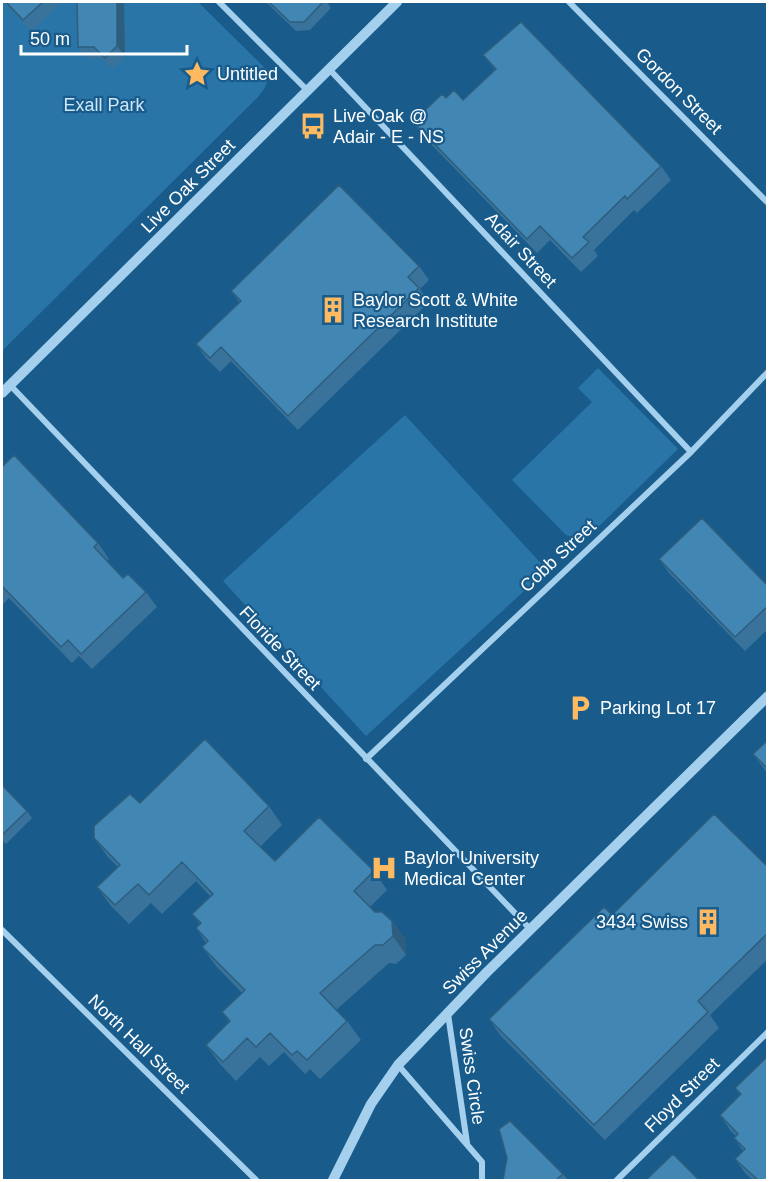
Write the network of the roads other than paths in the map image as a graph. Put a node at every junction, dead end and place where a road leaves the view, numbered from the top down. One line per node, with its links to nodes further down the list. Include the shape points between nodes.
1 (219, 2): 5 (street)
2 (397, 2): 4 (street, Live Oak Street)
3 (569, 2): 6 (street, Gordon Street)
4 (329, 69): 5 (street, Live Oak Street); 9 (street, Adair Street)
5 (307, 90): 8 (street, Live Oak Street)
6 (768, 203)
7 (768, 372): 9 (street, Cobb Street)
8 (6, 389): 11 (street, Floride Street)
9 (691, 452): 11 (street, Cobb Street)
10 (768, 696): 13 (street, Swiss Avenue)
11 (366, 759): 13 (street, Floride Street)
12 (2, 930): 18 (street, North Hall Street)
13 (531, 930): 14 (street, Swiss Avenue)
14 (448, 1012): 16 (street, Swiss Avenue); 17 (street, Swiss Circle)
15 (768, 1032): 21 (street, Floyd Street)
16 (398, 1065): 17 (street, Swiss Circle); 19 (street, Swiss Avenue, via 371,1104)
17 (467, 1144): 20 (street, Swiss Circle, via 482,1162)
18 (256, 1180)
19 (333, 1180)
20 (482, 1180)
21 (617, 1180)

